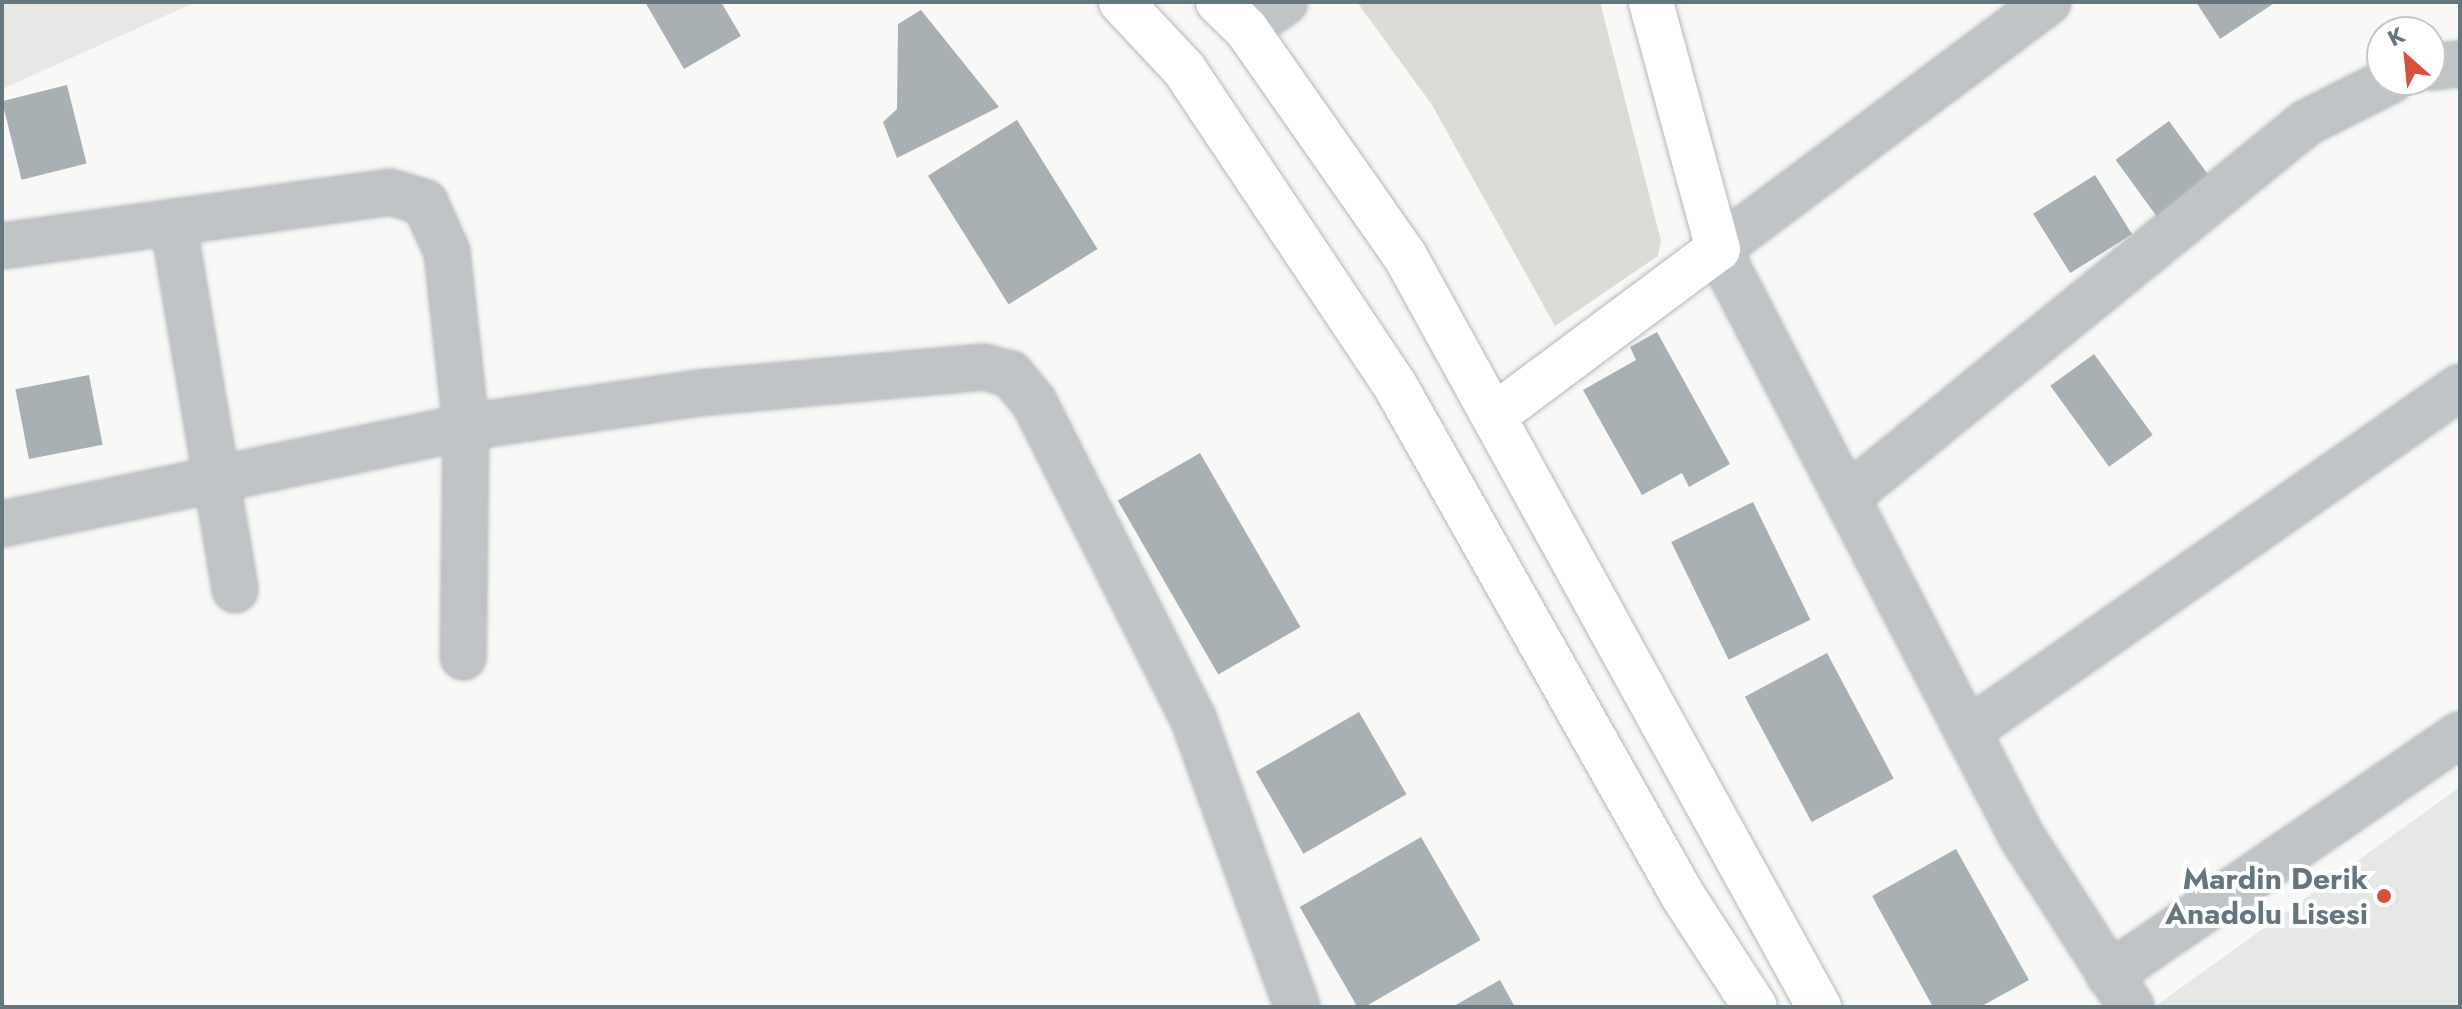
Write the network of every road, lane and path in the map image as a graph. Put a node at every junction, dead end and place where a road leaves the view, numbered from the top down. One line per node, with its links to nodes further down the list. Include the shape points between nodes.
1 (1121, 2): 22 (main road, via 1184,69 1380,361 1522,601 1683,896)
2 (1285, 2): 5 (street)
3 (1651, 2): 9 (main road)
4 (2048, 2): 9 (street)
5 (1232, 16): 11 (main road, via 1405,256)
6 (2366, 93): 14 (street, via 2306,123)
7 (173, 222): 8 (street); 12 (street, via 390,192 425,203 447,252); 13 (street)
8 (2, 246)
9 (1718, 249): 11 (main road); 14 (street)
10 (2460, 387): 18 (street)
11 (1495, 415): 23 (main road)
12 (466, 427): 13 (street); 17 (street); 21 (street, via 698,393 984,367 1011,374 1034,402 1193,718)
13 (213, 480): 15 (street); 16 (street)
14 (1847, 497): 18 (street)
15 (2, 524)
16 (235, 590)
17 (463, 657)
18 (1968, 731): 20 (street, via 2022,837)
19 (2460, 735): 20 (street)
20 (2120, 991)
21 (1297, 1007)
22 (1755, 1007)
23 (1819, 1007)

